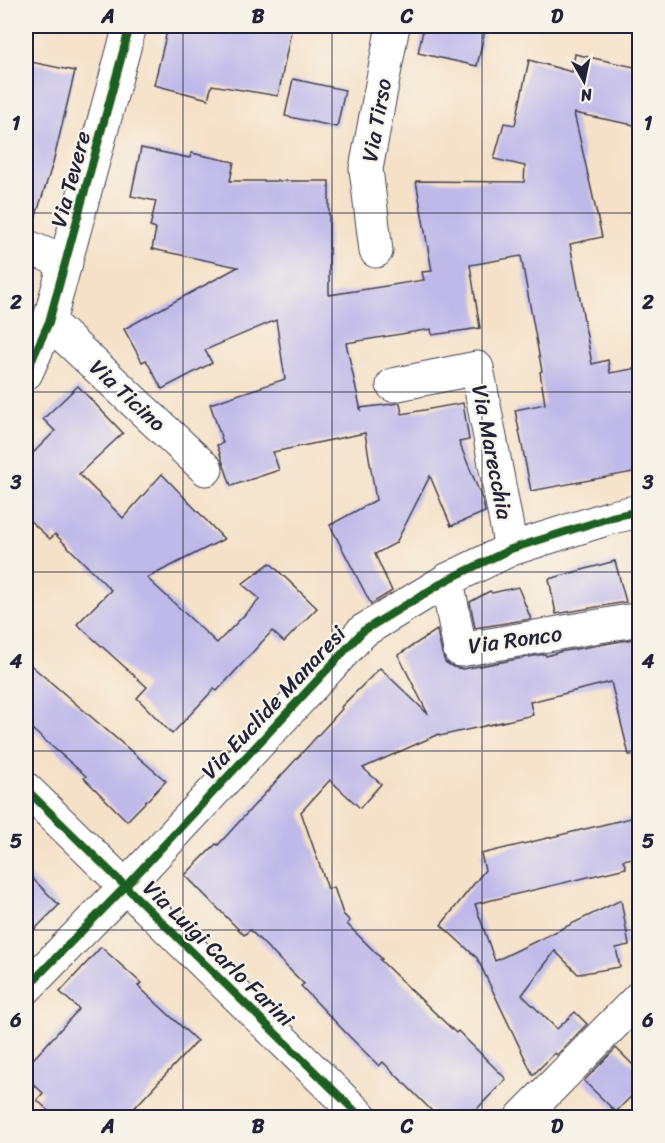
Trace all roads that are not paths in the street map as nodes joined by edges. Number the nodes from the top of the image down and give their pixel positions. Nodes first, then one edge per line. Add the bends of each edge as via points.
1 (130, 26) edge
2 (393, 26) edge
3 (26, 246) edge
4 (376, 250) dead end
5 (66, 263) junction
6 (49, 322) junction
7 (26, 374) edge
8 (393, 385) dead end
9 (206, 469) dead end
10 (639, 512) edge
11 (511, 549) junction
12 (447, 580) junction
13 (639, 619) edge
14 (26, 789) edge
15 (125, 887) junction
16 (26, 988) edge
17 (639, 997) edge
18 (362, 1118) edge
19 (521, 1118) edge

1 - 5 street, Via Tevere
2 - 4 street, Via Tirso via 366,169
3 - 5 street
5 - 6 street, Via Tevere
6 - 7 street, Via Tevere
6 - 9 street, Via Ticino
8 - 11 street, Via Marecchia via 477,368
10 - 11 street, Via Euclide Manaresi
11 - 12 street, Via Euclide Manaresi
12 - 13 street, Via Ronco via 459,650
12 - 15 street, Via Euclide Manaresi via 363,631
14 - 15 street, Via Luigi Carlo Farini
15 - 16 street, Via Euclide Manaresi
15 - 18 street, Via Luigi Carlo Farini
17 - 19 street

